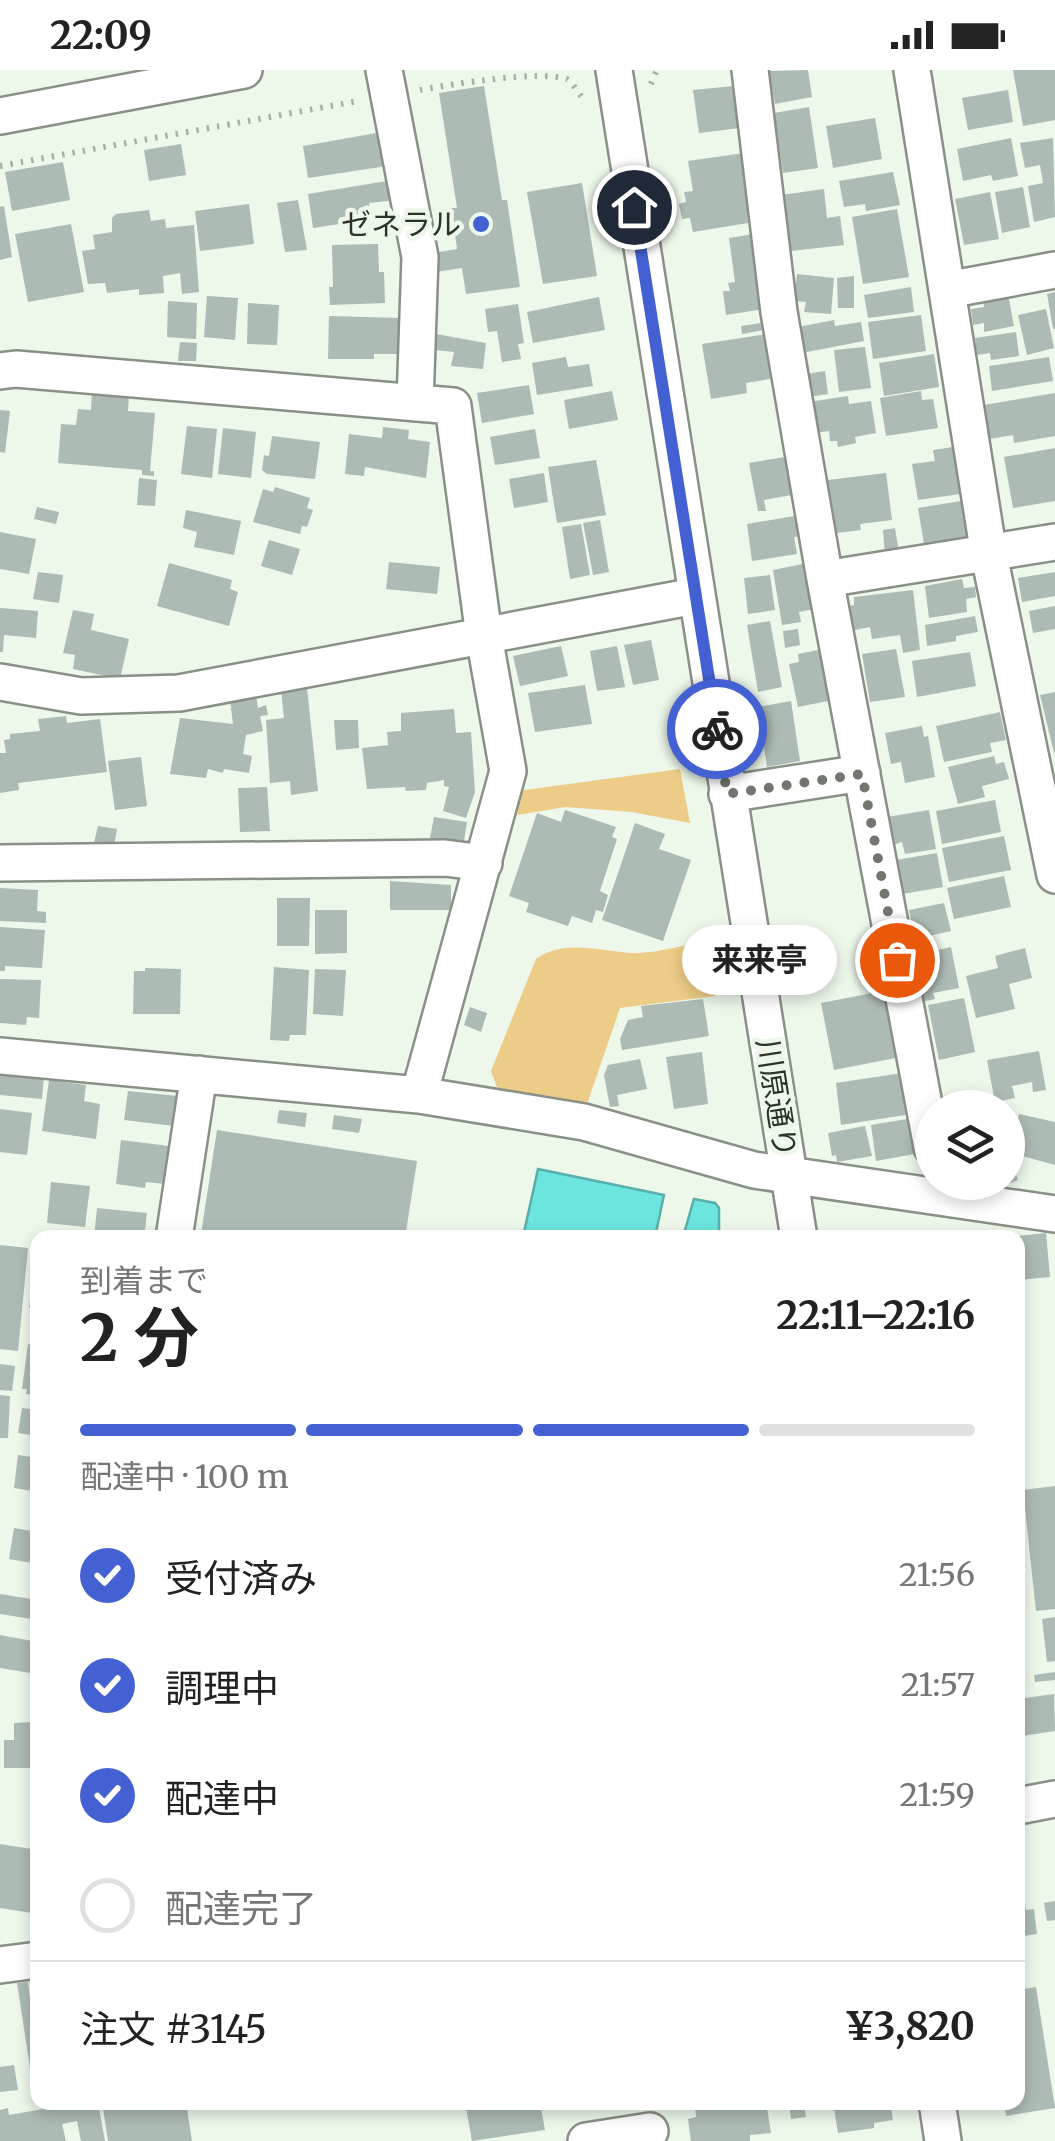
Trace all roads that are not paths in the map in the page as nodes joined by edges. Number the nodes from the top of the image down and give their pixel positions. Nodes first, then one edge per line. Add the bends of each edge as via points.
1 (244, 70) edge
2 (750, 70) edge
3 (912, 70) edge
4 (615, 80) edge
5 (386, 83) edge
6 (0, 116) edge
7 (1055, 270) edge
8 (947, 290) junction
9 (0, 371) edge
10 (416, 403) junction
11 (1055, 542) edge
12 (989, 555) junction
13 (825, 579) junction
14 (695, 596) junction
15 (484, 636) junction
16 (0, 682) edge
17 (862, 774) junction
18 (1045, 775) edge
19 (727, 794) junction
20 (0, 863) edge
21 (484, 863) junction
22 (1055, 875) edge
23 (0, 1056) edge
24 (199, 1074) junction
25 (921, 1090) edge
26 (420, 1096) junction
27 (789, 1176) junction
28 (915, 1188) edge
29 (988, 1200) edge
30 (1055, 1214) edge
31 (175, 1230) edge
32 (798, 1230) edge
33 (1055, 1799) edge
34 (1025, 1805) edge
35 (30, 1961) edge
36 (0, 1965) edge
37 (937, 2110) edge
38 (649, 2125) edge
39 (586, 2141) edge
40 (942, 2141) edge

1 - 6 street
2 - 13 street via 778,312
3 - 8 street
4 - 14 street, 川原通り
5 - 10 street via 420,257
7 - 8 street
8 - 12 street
9 - 10 street
10 - 15 street via 453,406
11 - 12 street
12 - 13 street
12 - 18 street
13 - 17 street
14 - 15 street
14 - 19 street, 川原通り
15 - 16 street via 178,693 81,696
15 - 21 street via 508,771
17 - 19 street
17 - 25 street
18 - 22 street
19 - 27 street, 川原通り
20 - 21 street
21 - 26 street
23 - 24 street
24 - 26 street
24 - 31 street
26 - 27 street via 584,1122
27 - 28 street
27 - 32 street, 川原通り
29 - 30 street
33 - 34 street
35 - 36 street
37 - 40 street
38 - 39 street

